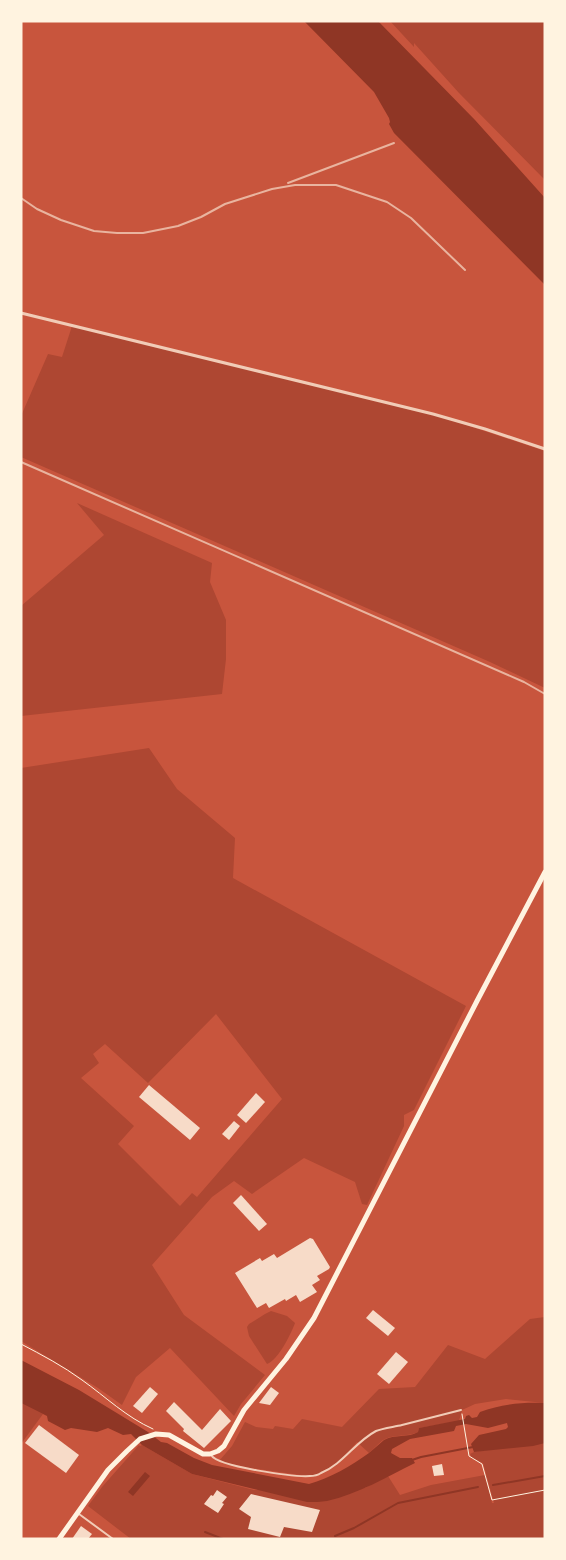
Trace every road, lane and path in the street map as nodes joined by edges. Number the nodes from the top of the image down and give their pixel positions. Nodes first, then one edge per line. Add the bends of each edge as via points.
1 (21, 313) edge
2 (545, 449) edge
3 (545, 872) edge
4 (21, 1344) edge
5 (462, 1410) dead end
6 (463, 1419) dead end
7 (156, 1434) junction
8 (210, 1454) junction
9 (545, 1490) edge
10 (77, 1512) junction
11 (59, 1539) edge
12 (113, 1539) edge

1 - 2 street via 433,414
3 - 8 main road via 314,1318 286,1359 244,1410 224,1446
4 - 7 path via 81,1378 122,1412
5 - 8 lane via 377,1431 333,1467 312,1476 242,1467 220,1462
6 - 9 path via 468,1453 482,1464 492,1500
7 - 8 main road via 169,1436
7 - 10 main road via 135,1443 108,1470
10 - 11 main road
10 - 12 lane

